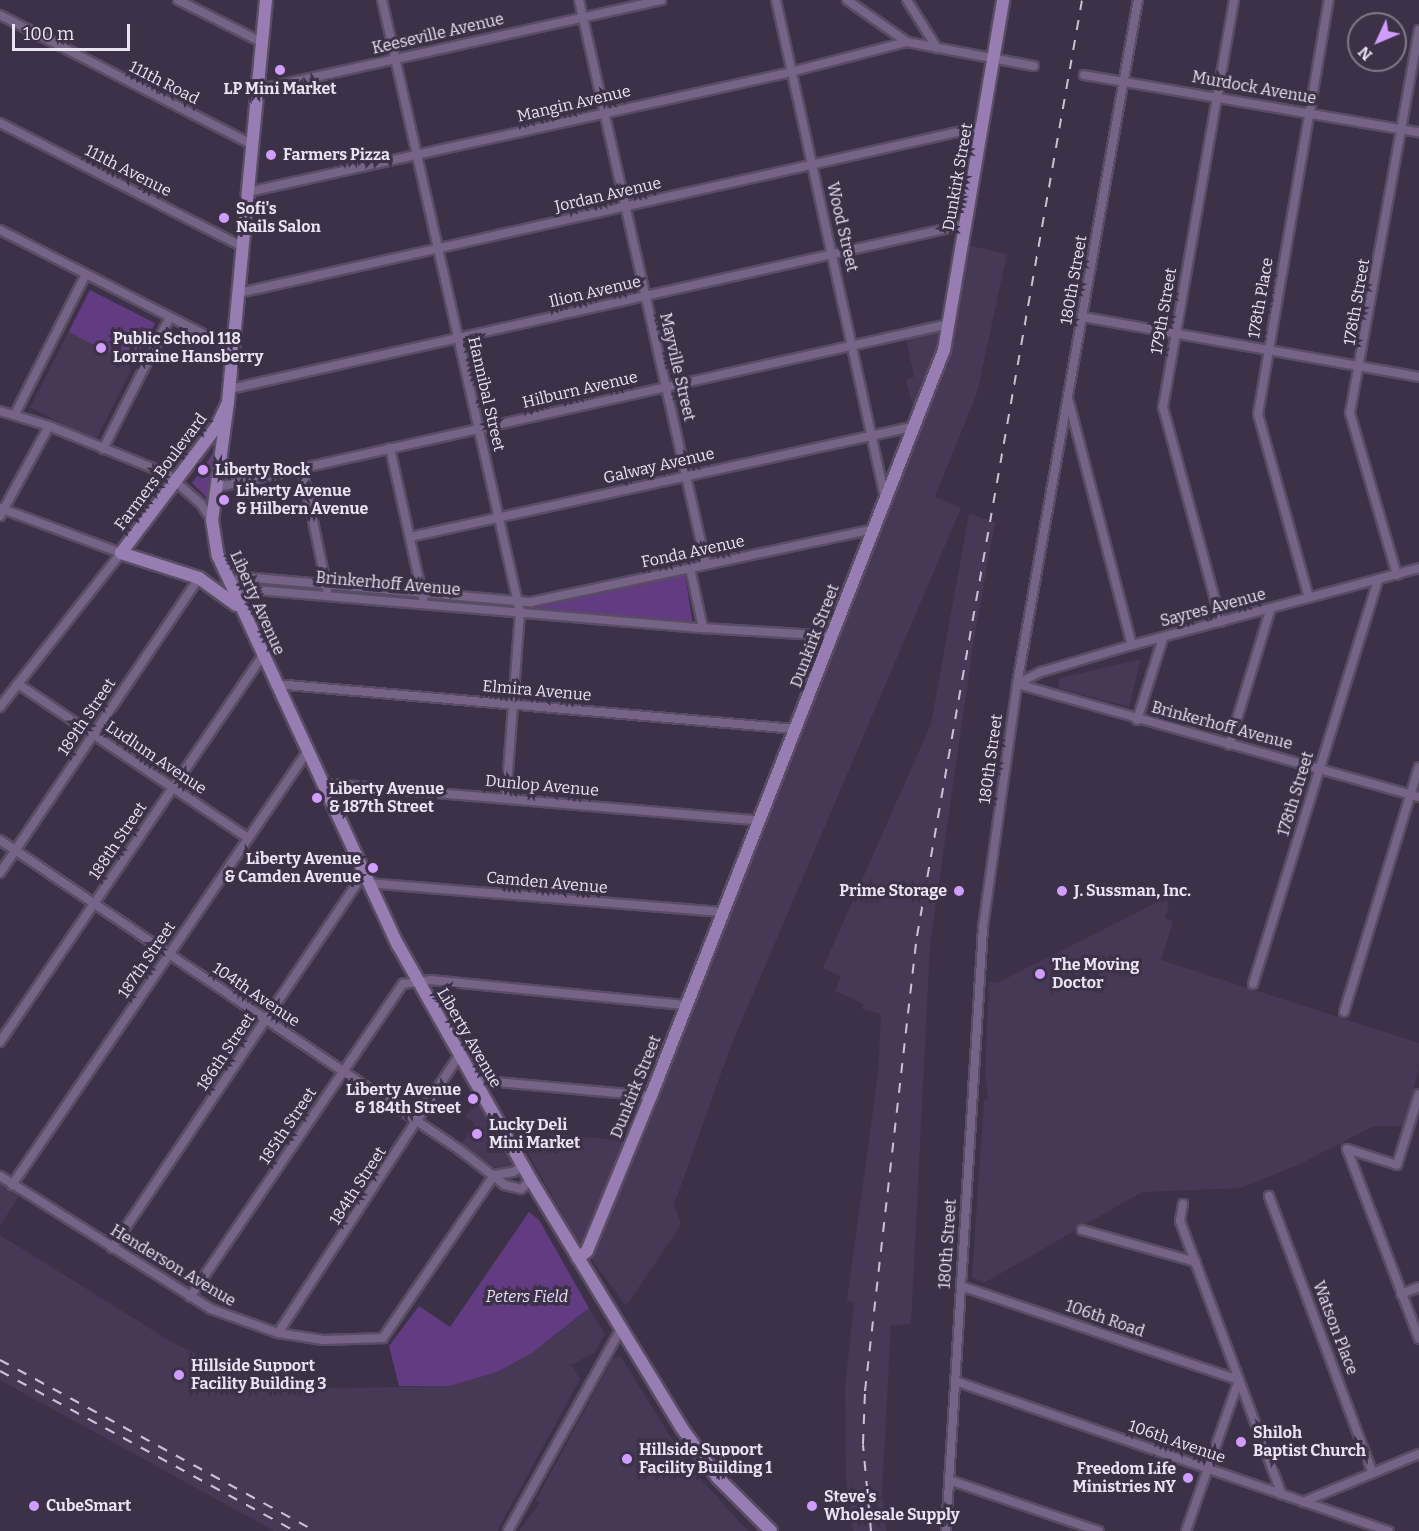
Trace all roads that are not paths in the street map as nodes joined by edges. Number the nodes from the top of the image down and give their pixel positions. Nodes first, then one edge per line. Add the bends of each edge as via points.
1 (178, 0) edge
2 (266, 0) edge
3 (382, 0) edge
4 (579, 0) edge
5 (661, 0) edge
6 (776, 0) edge
7 (847, 0) edge
8 (907, 0) edge
9 (1003, 0) edge
10 (1138, 0) edge
11 (1234, 0) edge
12 (1329, 0) edge
13 (0, 15) edge
14 (583, 18) junction
15 (1419, 30) edge
16 (261, 42) junction
17 (907, 42) junction
18 (937, 48) junction
19 (396, 59) junction
20 (994, 60) junction
21 (1034, 66) dead end
22 (791, 72) junction
23 (1084, 75) dead end
24 (1124, 81) junction
25 (256, 90) junction
26 (1217, 96) junction
27 (1310, 112) junction
28 (604, 113) junction
29 (0, 123) edge
30 (984, 126) junction
31 (1402, 129) junction
32 (1419, 132) edge
33 (251, 144) junction
34 (417, 155) junction
35 (812, 166) junction
36 (248, 192) junction
37 (626, 206) junction
38 (967, 224) junction
39 (1, 233) edge
40 (243, 247) junction
41 (438, 248) junction
42 (832, 254) junction
43 (86, 274) junction
44 (239, 293) junction
45 (646, 297) junction
46 (1083, 316) junction
47 (170, 317) junction
48 (949, 324) junction
49 (1176, 333) junction
50 (458, 339) junction
51 (853, 345) junction
52 (234, 350) junction
53 (1267, 350) junction
54 (1361, 366) junction
55 (1419, 377) edge
56 (666, 386) junction
57 (229, 395) junction
58 (1068, 399) junction
59 (0, 411) edge
60 (15, 414) junction
61 (49, 426) junction
62 (916, 426) junction
63 (479, 429) junction
64 (874, 433) junction
65 (390, 448) junction
66 (104, 449) junction
67 (879, 460) junction
68 (302, 468) junction
69 (686, 475) junction
70 (895, 475) junction
71 (176, 481) junction
72 (218, 487) junction
73 (885, 498) junction
74 (1, 511) edge
75 (498, 517) junction
76 (212, 520) junction
77 (873, 529) junction
78 (410, 537) junction
79 (121, 553) junction
80 (706, 565) junction
81 (690, 568) junction
82 (1419, 568) edge
83 (1396, 575) junction
84 (199, 578) junction
85 (1378, 579) junction
86 (231, 583) junction
87 (327, 584) junction
88 (422, 592) junction
89 (327, 596) junction
90 (1309, 598) junction
91 (518, 601) junction
92 (423, 604) junction
93 (1271, 608) junction
94 (241, 611) junction
95 (520, 612) junction
96 (1221, 622) junction
97 (703, 628) junction
98 (833, 636) junction
99 (1162, 638) junction
100 (1132, 645) junction
101 (262, 657) junction
102 (18, 684) junction
103 (275, 684) junction
104 (1017, 684) junction
105 (514, 704) junction
106 (0, 705) edge
107 (1137, 720) junction
108 (796, 729) junction
109 (94, 735) junction
110 (1229, 745) junction
111 (307, 752) junction
112 (1419, 767) edge
113 (1320, 769) junction
114 (321, 783) junction
115 (172, 787) junction
116 (1415, 796) edge
117 (506, 798) junction
118 (760, 821) junction
119 (248, 838) junction
120 (0, 840) edge
121 (15, 850) junction
122 (0, 873) edge
123 (366, 878) junction
124 (94, 903) junction
125 (724, 912) junction
126 (169, 954) junction
127 (416, 979) junction
128 (1253, 984) dead end
129 (687, 1005) junction
130 (1344, 1012) dead end
131 (266, 1020) junction
132 (0, 1042) edge
133 (460, 1054) junction
134 (343, 1072) junction
135 (475, 1080) junction
136 (1419, 1094) edge
137 (651, 1096) junction
138 (418, 1122) junction
139 (523, 1166) junction
140 (494, 1175) junction
141 (0, 1176) edge
142 (531, 1180) junction
143 (12, 1185) junction
144 (1269, 1196) dead end
145 (1184, 1204) dead end
146 (1082, 1230) dead end
147 (112, 1248) junction
148 (578, 1258) junction
149 (1196, 1262) junction
150 (961, 1286) junction
151 (1419, 1287) edge
152 (1401, 1294) junction
153 (190, 1297) junction
154 (621, 1329) junction
155 (278, 1333) junction
156 (1419, 1339) edge
157 (1239, 1380) junction
158 (955, 1381) junction
159 (1419, 1454) edge
160 (1208, 1468) junction
161 (1372, 1471) junction
162 (949, 1480) junction
163 (1282, 1495) junction
164 (1303, 1502) junction
165 (508, 1531) edge
166 (771, 1531) edge
167 (946, 1531) edge
168 (1099, 1531) edge
169 (1186, 1531) edge
170 (1389, 1531) edge

1 - 16 street
2 - 16 main road, Farmers Boulevard
3 - 19 street, Hannibal Street
4 - 14 street, Mayville Street
5 - 14 street, Keeseville Avenue
6 - 22 street, Wood Street
7 - 17 street
8 - 18 street
9 - 20 main road, Dunkirk Street
10 - 24 street, 180th Street
11 - 26 street, 179th Street
12 - 27 street, 178th Place
13 - 33 street, 111th Road
14 - 19 street, Keeseville Avenue
14 - 28 street, Mayville Street
15 - 31 street, 178th Street
16 - 25 main road, Farmers Boulevard
17 - 18 street
17 - 22 street, Mangin Avenue
18 - 20 street
19 - 25 street, Keeseville Avenue
19 - 34 street, Hannibal Street
20 - 21 street
20 - 30 main road, Dunkirk Street
22 - 28 street, Mangin Avenue
22 - 35 street, Wood Street
23 - 24 street, Murdock Avenue
24 - 26 street, Murdock Avenue
24 - 46 street, 180th Street
25 - 33 main road, Farmers Boulevard
26 - 27 street, Murdock Avenue
26 - 49 street, 179th Street
27 - 31 street, Murdock Avenue
27 - 53 street, 178th Place
28 - 34 street, Mangin Avenue
28 - 37 street, Mayville Street
29 - 40 street, 111th Avenue
30 - 35 street, Jordan Avenue
30 - 38 main road, Dunkirk Street
31 - 32 street, Murdock Avenue
31 - 54 street, 178th Street
33 - 36 main road, Farmers Boulevard
34 - 36 street, Mangin Avenue
34 - 41 street, Hannibal Street
35 - 37 street, Jordan Avenue
35 - 42 street, Wood Street
36 - 40 main road, Farmers Boulevard
37 - 41 street, Jordan Avenue
37 - 45 street, Mayville Street
38 - 42 street, Ilion Avenue
38 - 48 main road, Dunkirk Street
39 - 43 street
40 - 44 main road, Farmers Boulevard
41 - 44 street, Jordan Avenue
41 - 50 street, Hannibal Street
42 - 45 street, Ilion Avenue
42 - 51 street, Wood Street
43 - 47 street
43 - 60 street
44 - 52 main road, Farmers Boulevard
45 - 50 street, Ilion Avenue
45 - 56 street, Mayville Street
46 - 49 street
46 - 58 street, 180th Street
47 - 52 street
47 - 66 street
48 - 51 street, Hilburn Avenue
48 - 62 main road, Dunkirk Street via 944,350
49 - 53 street
49 - 96 street, 179th Street via 1163,407
50 - 57 street, Ilion Avenue
50 - 63 street, Hannibal Street
51 - 56 street, Hilburn Avenue
51 - 64 street, Wood Street
52 - 57 main road, Farmers Boulevard
53 - 54 street
53 - 90 street, 178th Place via 1258,414
54 - 55 street
54 - 83 street, 178th Street via 1350,413
56 - 63 street, Hilburn Avenue
56 - 69 street, Mayville Street
57 - 71 main road, Farmers Boulevard via 217,426
57 - 72 main road, Liberty Avenue
58 - 100 street
58 - 104 street, 180th Street
59 - 60 street, Liberty Avenue
60 - 61 street, Liberty Avenue
61 - 66 street, Liberty Avenue
61 - 74 street
62 - 64 street, Galway Avenue
62 - 70 main road, Dunkirk Street
63 - 65 street, Hilburn Avenue
63 - 75 street, Hannibal Street
64 - 67 street, Wood Street
64 - 69 street, Galway Avenue
65 - 68 street, Hilburn Avenue
65 - 78 street
66 - 71 street, Liberty Avenue
67 - 70 street
67 - 73 street, Wood Street
68 - 72 street, Hilburn Avenue
68 - 87 street
69 - 75 street, Galway Avenue
69 - 80 street, Mayville Street
70 - 73 main road, Dunkirk Street
71 - 76 street, Liberty Avenue
71 - 79 main road, Farmers Boulevard
72 - 76 main road, Liberty Avenue
73 - 77 main road, Dunkirk Street
74 - 79 street
75 - 78 street, Galway Avenue
75 - 91 street, Hannibal Street
76 - 86 main road, Liberty Avenue via 218,556
77 - 80 street, Fonda Avenue
77 - 98 main road, Dunkirk Street
78 - 88 street
79 - 84 main road
79 - 102 street, Farmers Boulevard
80 - 81 street, Fonda Avenue
81 - 91 street, Fonda Avenue via 531,602
81 - 97 street
82 - 83 street, Sayres Avenue
83 - 85 street, Sayres Avenue
84 - 94 main road via 226,595
84 - 109 street, 189th Street
85 - 90 street, Sayres Avenue
85 - 113 street, 178th Street
86 - 87 street, Brinkerhoff Avenue via 243,577
86 - 89 street, Brinkerhoff Avenue via 244,589
86 - 94 main road, Liberty Avenue
87 - 88 street, Brinkerhoff Avenue
87 - 89 street
88 - 91 street, Brinkerhoff Avenue
88 - 92 street
89 - 92 street, Brinkerhoff Avenue
90 - 93 street, Sayres Avenue
91 - 95 street, Hannibal Street
92 - 95 street, Brinkerhoff Avenue
93 - 96 street, Sayres Avenue
93 - 110 street
94 - 101 main road, Liberty Avenue
95 - 97 street, Brinkerhoff Avenue
95 - 105 street, Hannibal Street
96 - 99 street, Sayres Avenue
97 - 98 street, Brinkerhoff Avenue
98 - 108 main road, Dunkirk Street
99 - 100 street, Sayres Avenue
99 - 107 street
100 - 104 street, Sayres Avenue via 1041,672
101 - 103 main road, Liberty Avenue
101 - 115 street, 188th Street
102 - 106 street, Farmers Boulevard
102 - 109 street, Ludlum Avenue
103 - 105 street, Elmira Avenue
103 - 111 main road, Liberty Avenue
104 - 107 street, Brinkerhoff Avenue
104 - 150 street, 180th Street via 983,927
105 - 108 street, Elmira Avenue
105 - 117 street, Hannibal Street
107 - 110 street, Brinkerhoff Avenue
108 - 118 main road, Dunkirk Street
109 - 115 street, Ludlum Avenue
109 - 121 street, 189th Street
110 - 113 street, Brinkerhoff Avenue
111 - 114 main road, Liberty Avenue
111 - 119 street, 187th Street
112 - 116 street
113 - 116 street, Brinkerhoff Avenue
113 - 128 street, 178th Street
114 - 117 street, Dunlop Avenue
114 - 123 main road, Liberty Avenue
115 - 119 street, Ludlum Avenue
115 - 124 street, 188th Street
116 - 130 street
117 - 118 street, Dunlop Avenue
118 - 125 main road, Dunkirk Street
119 - 126 street, 187th Street
120 - 121 street, 104th Avenue
121 - 122 street, 189th Street
121 - 124 street, 104th Avenue
123 - 125 street, Camden Avenue
123 - 127 main road, Liberty Avenue
123 - 131 street, 186th Street
124 - 126 street, 104th Avenue
124 - 132 street, 188th Street
125 - 129 main road, Dunkirk Street
126 - 131 street, 104th Avenue
126 - 143 street, 187th Street
127 - 129 street
127 - 133 main road, Liberty Avenue
127 - 134 street, 185th Street via 403,984
129 - 137 main road, Dunkirk Street
131 - 134 street, 104th Avenue
131 - 147 street, 186th Street
133 - 135 main road, Liberty Avenue
133 - 138 street, 184th Street
134 - 138 street, 104th Avenue
134 - 153 street, 185th Street
135 - 137 street
135 - 139 main road, Liberty Avenue
136 - 152 street via 1397,1165 1347,1149
137 - 148 main road, Dunkirk Street via 587,1251
138 - 140 street, 104th Avenue
138 - 155 street, 184th Street
139 - 140 street
139 - 142 main road, Liberty Avenue
140 - 142 street, 104th Avenue via 515,1189
140 - 155 street, Henderson Avenue via 383,1338 323,1340
141 - 143 street, Henderson Avenue
142 - 148 main road, Liberty Avenue
143 - 147 street, Henderson Avenue
144 - 161 street, Watson Place
145 - 149 street via 1180,1221
146 - 149 street
147 - 153 street, Henderson Avenue
148 - 154 main road, Liberty Avenue
149 - 157 street
150 - 157 street, 106th Road
150 - 158 street, 180th Street
151 - 152 street
152 - 156 street
153 - 155 street, Henderson Avenue via 235,1320
154 - 165 street
154 - 166 main road, Liberty Avenue via 703,1460
157 - 160 street
157 - 163 street
158 - 160 street, 106th Avenue
158 - 162 street, 180th Street
159 - 161 street
160 - 163 street, 106th Avenue
160 - 169 street
161 - 164 street
162 - 167 street, 180th Street
162 - 168 street
163 - 164 street, 106th Avenue
164 - 170 street, 106th Avenue

